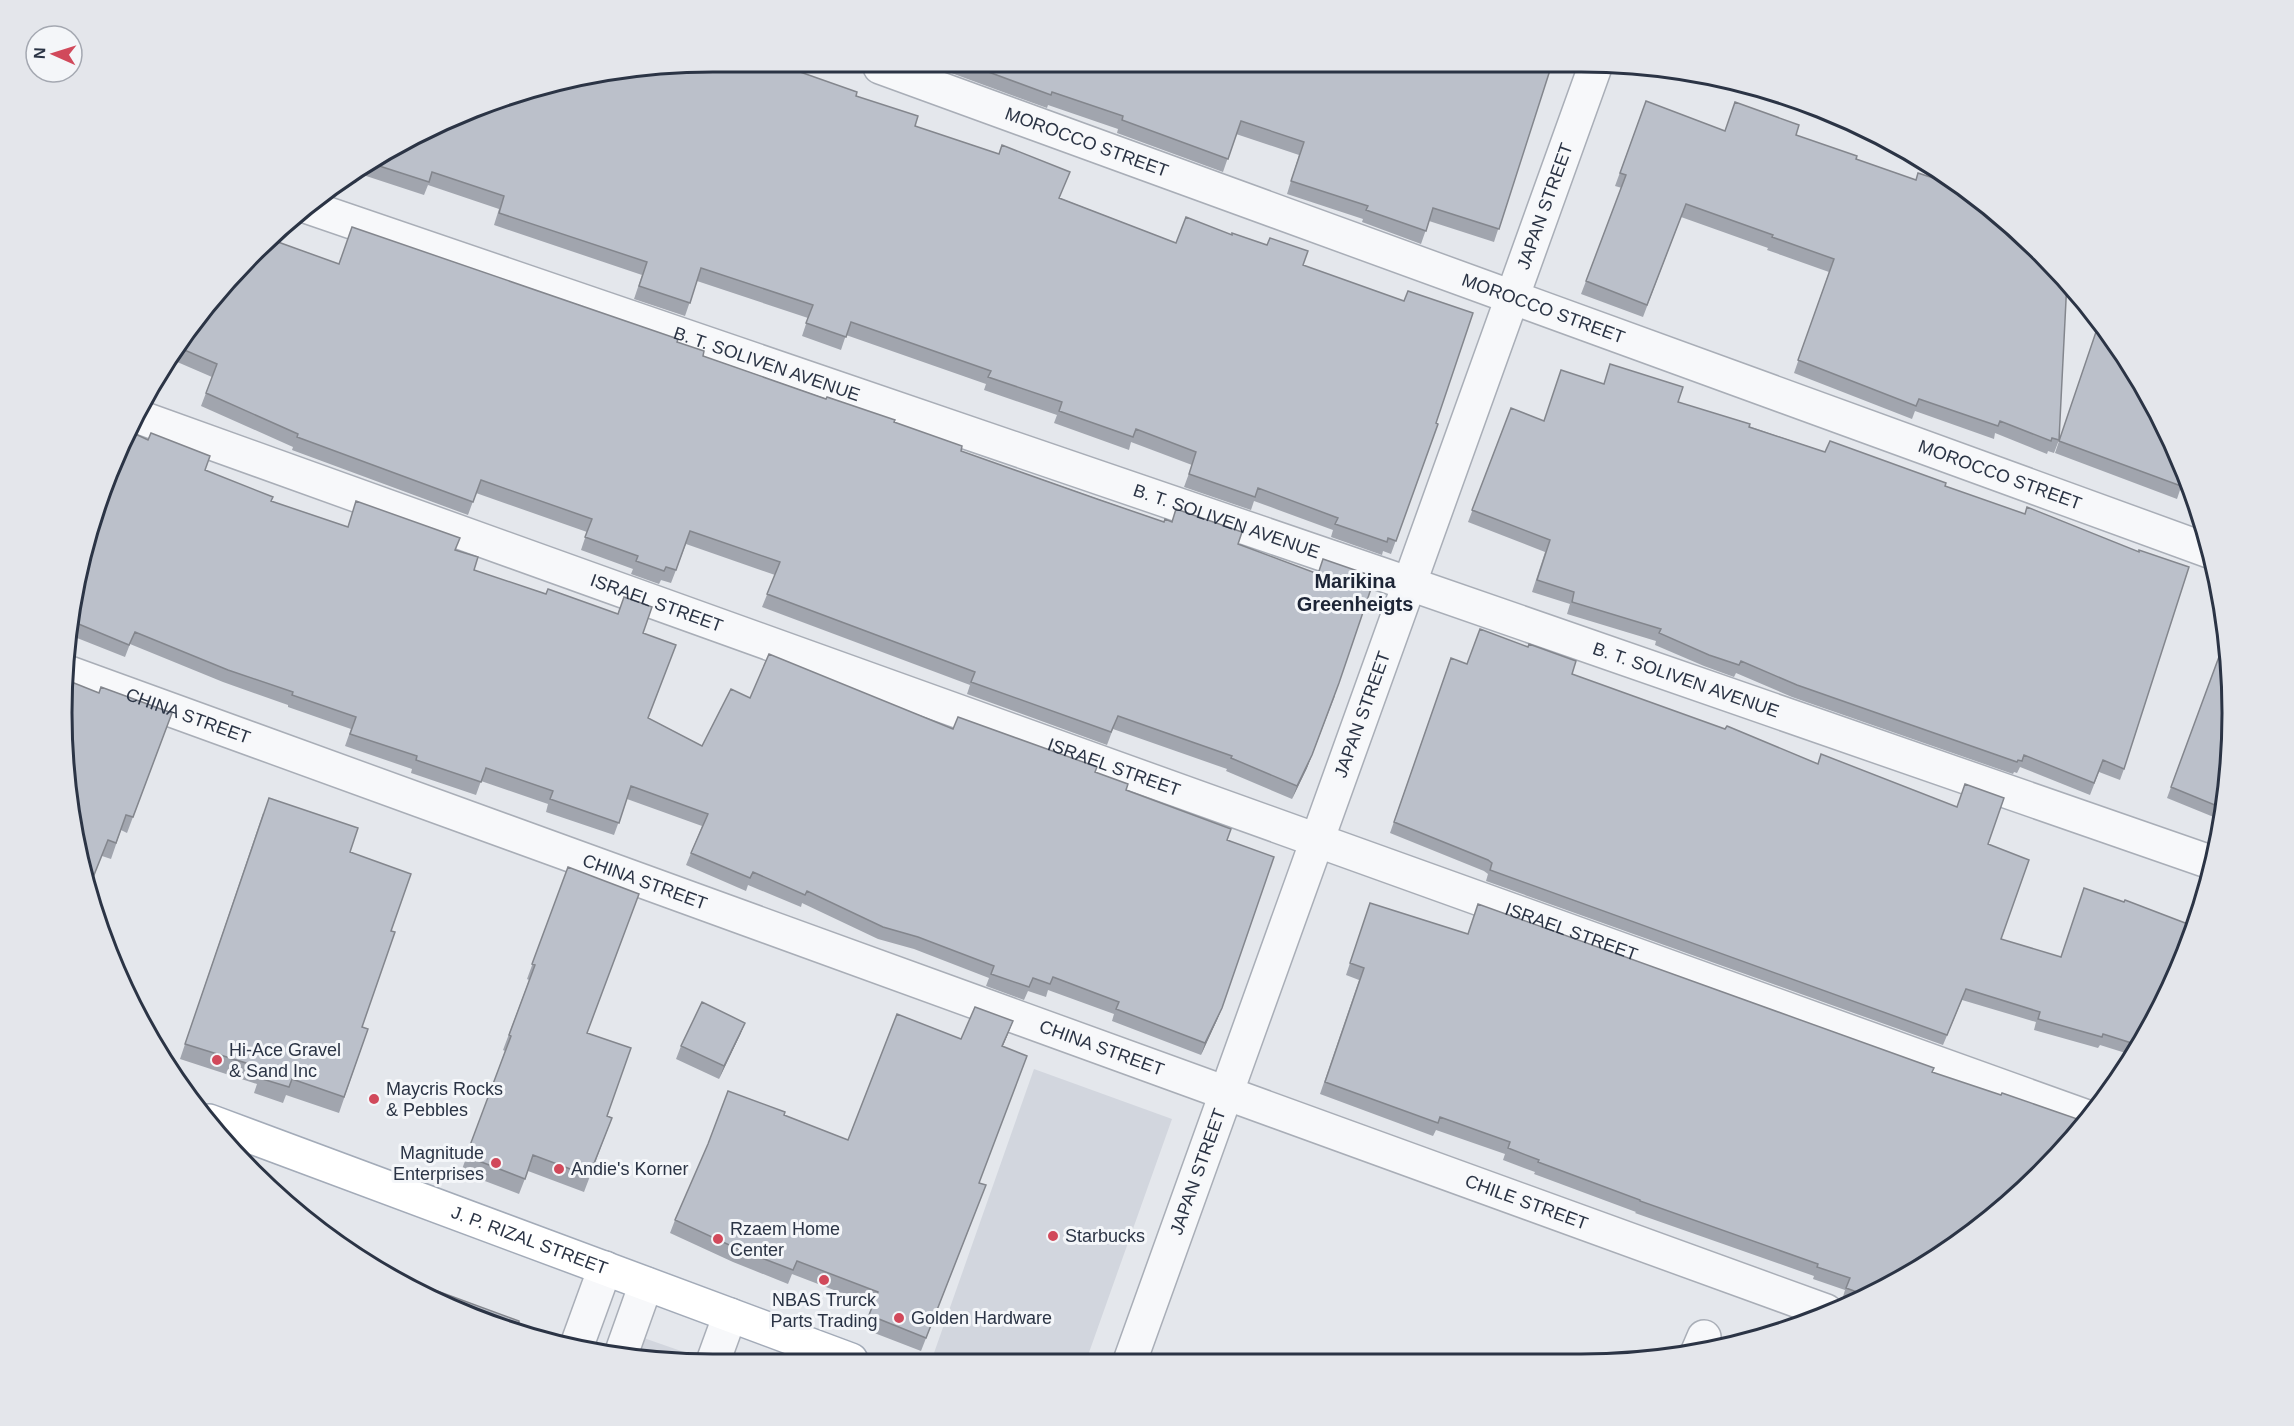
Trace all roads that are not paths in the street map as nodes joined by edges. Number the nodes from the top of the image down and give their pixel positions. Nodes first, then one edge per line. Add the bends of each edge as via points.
1 (894, 72) edge
2 (1593, 72) edge
3 (316, 210) edge
4 (1512, 297) junction
5 (144, 419) edge
6 (2200, 548) edge
7 (1410, 584) junction
8 (73, 674) edge
9 (1317, 841) junction
10 (2205, 860) edge
11 (1226, 1092) junction
12 (2081, 1115) edge
13 (223, 1126) edge
14 (605, 1268) junction
15 (646, 1284) junction
16 (1818, 1308) edge
17 (730, 1315) junction
18 (579, 1340) edge
19 (623, 1348) edge
20 (716, 1354) edge
21 (834, 1354) edge
22 (1132, 1354) edge

1 - 4 street, MOROCCO STREET
2 - 4 street, JAPAN STREET
3 - 7 street, B. T. SOLIVEN AVENUE
4 - 6 street, MOROCCO STREET
4 - 7 street, JAPAN STREET
5 - 9 street, ISRAEL STREET
7 - 9 street, JAPAN STREET
7 - 10 street, B. T. SOLIVEN AVENUE
8 - 11 street, CHINA STREET
9 - 11 street, JAPAN STREET
9 - 12 street, ISRAEL STREET
11 - 16 street, CHILE STREET
11 - 22 street, JAPAN STREET
13 - 14 main road, J. P. RIZAL STREET
14 - 15 main road, J. P. RIZAL STREET
14 - 18 street
15 - 17 main road, J. P. RIZAL STREET
15 - 19 street
17 - 20 street
17 - 21 main road, J. P. RIZAL STREET

